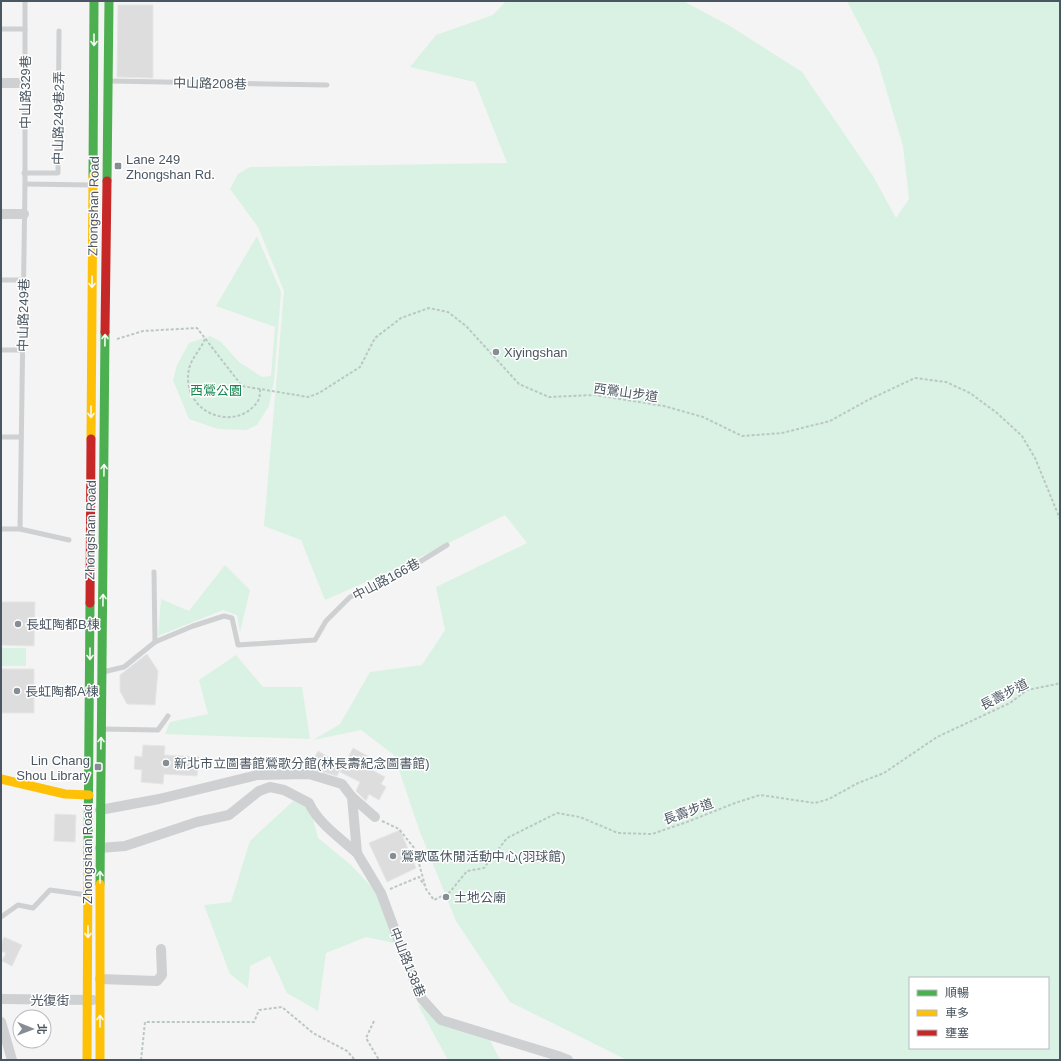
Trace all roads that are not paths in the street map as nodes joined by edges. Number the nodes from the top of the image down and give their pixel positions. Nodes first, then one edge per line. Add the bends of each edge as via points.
1 (25, 1) edge
2 (94, 1) edge
3 (109, 1) edge
4 (1, 29) edge
5 (25, 29) junction
6 (59, 31) dead end
7 (93, 80) junction
8 (108, 81) junction
9 (1, 83) edge
10 (25, 83) junction
11 (327, 85) dead end
12 (24, 173) junction
13 (25, 184) junction
14 (107, 184) junction
15 (93, 185) junction
16 (1, 214) edge
17 (24, 214) junction
18 (1, 280) edge
19 (23, 280) junction
20 (1, 350) edge
21 (22, 350) junction
22 (1, 437) edge
23 (21, 437) junction
24 (1, 529) edge
25 (20, 529) junction
26 (91, 535) junction
27 (69, 540) dead end
28 (83, 541) dead end
29 (447, 545) dead end
30 (90, 564) junction
31 (103, 564) junction
32 (154, 572) dead end
33 (154, 642) junction
34 (90, 671) junction
35 (102, 672) junction
36 (168, 716) dead end
37 (89, 729) junction
38 (101, 729) junction
39 (1, 779) edge
40 (89, 795) junction
41 (352, 797) junction
42 (100, 810) junction
43 (374, 817) road end
44 (100, 848) junction
45 (357, 853) junction
46 (88, 896) junction
47 (1, 917) edge
48 (161, 949) dead end
49 (100, 979) junction
50 (1, 999) edge
51 (87, 1000) junction
52 (100, 1000) junction
53 (1, 1022) edge
54 (12, 1060) edge
55 (87, 1060) edge
56 (100, 1060) edge
57 (568, 1060) edge

1 - 5 lane, 中山路329巷
2 -> 7 street, Zhongshan Road
3 - 8 street, Zhongshan Road
4 - 5 lane
5 - 10 lane, 中山路329巷
6 - 12 lane, 中山路249巷2弄 via 58,173
7 - 8 lane, 中山路208巷
7 - 15 street, Zhongshan Road
8 - 11 lane, 中山路208巷
8 - 14 street, Zhongshan Road
9 - 10 street
10 - 12 lane, 中山路329巷
12 - 13 lane, 中山路329巷
13 - 15 lane
13 - 17 lane, 中山路249巷
14 - 15 lane
31 -> 14 street, Zhongshan Road
15 -> 26 street, Zhongshan Road
16 - 17 street
17 - 19 lane, 中山路249巷
18 - 19 lane
19 - 21 lane, 中山路249巷
20 - 21 lane
21 - 23 lane, 中山路249巷
22 - 23 lane
23 - 25 lane, 中山路249巷
24 - 25 lane
25 - 27 lane
26 - 28 lane
26 - 30 street, Zhongshan Road
29 - 33 lane, 中山路166巷 via 400,574 350,597 326,621 315,640 238,645 232,618 224,616
30 - 31 street
30 -> 34 street, Zhongshan Road
35 -> 31 street, Zhongshan Road
32 - 33 lane
33 - 35 lane, 中山路166巷 via 124,667
34 - 35 lane, 中山路166巷
34 - 37 street, Zhongshan Road
35 - 38 street, Zhongshan Road
36 - 38 lane via 158,730
37 - 38 lane
37 - 40 street, Zhongshan Road
42 -> 38 street, Zhongshan Road
39 - 40 street via 65,794
40 - 42 street
40 - 46 street, Zhongshan Road
41 - 42 street via 342,784 309,774 257,775 159,800
41 - 43 street
41 - 45 street, 中山路138巷
42 - 44 street, Zhongshan Road
44 - 45 street via 125,846 197,822 229,815 259,791 270,787 284,790 309,803 325,824
49 -> 44 street, Zhongshan Road
45 - 57 street, 中山路138巷 via 381,893 422,999 440,1020
46 - 47 lane via 50,890 33,908 18,905
46 -> 51 street, Zhongshan Road
48 - 49 street via 162,975 157,981
49 - 52 street, Zhongshan Road
50 - 51 street, 光復街
51 - 52 street, 光復街
51 - 55 street, Zhongshan Road
56 -> 52 street, Zhongshan Road
53 - 54 street

